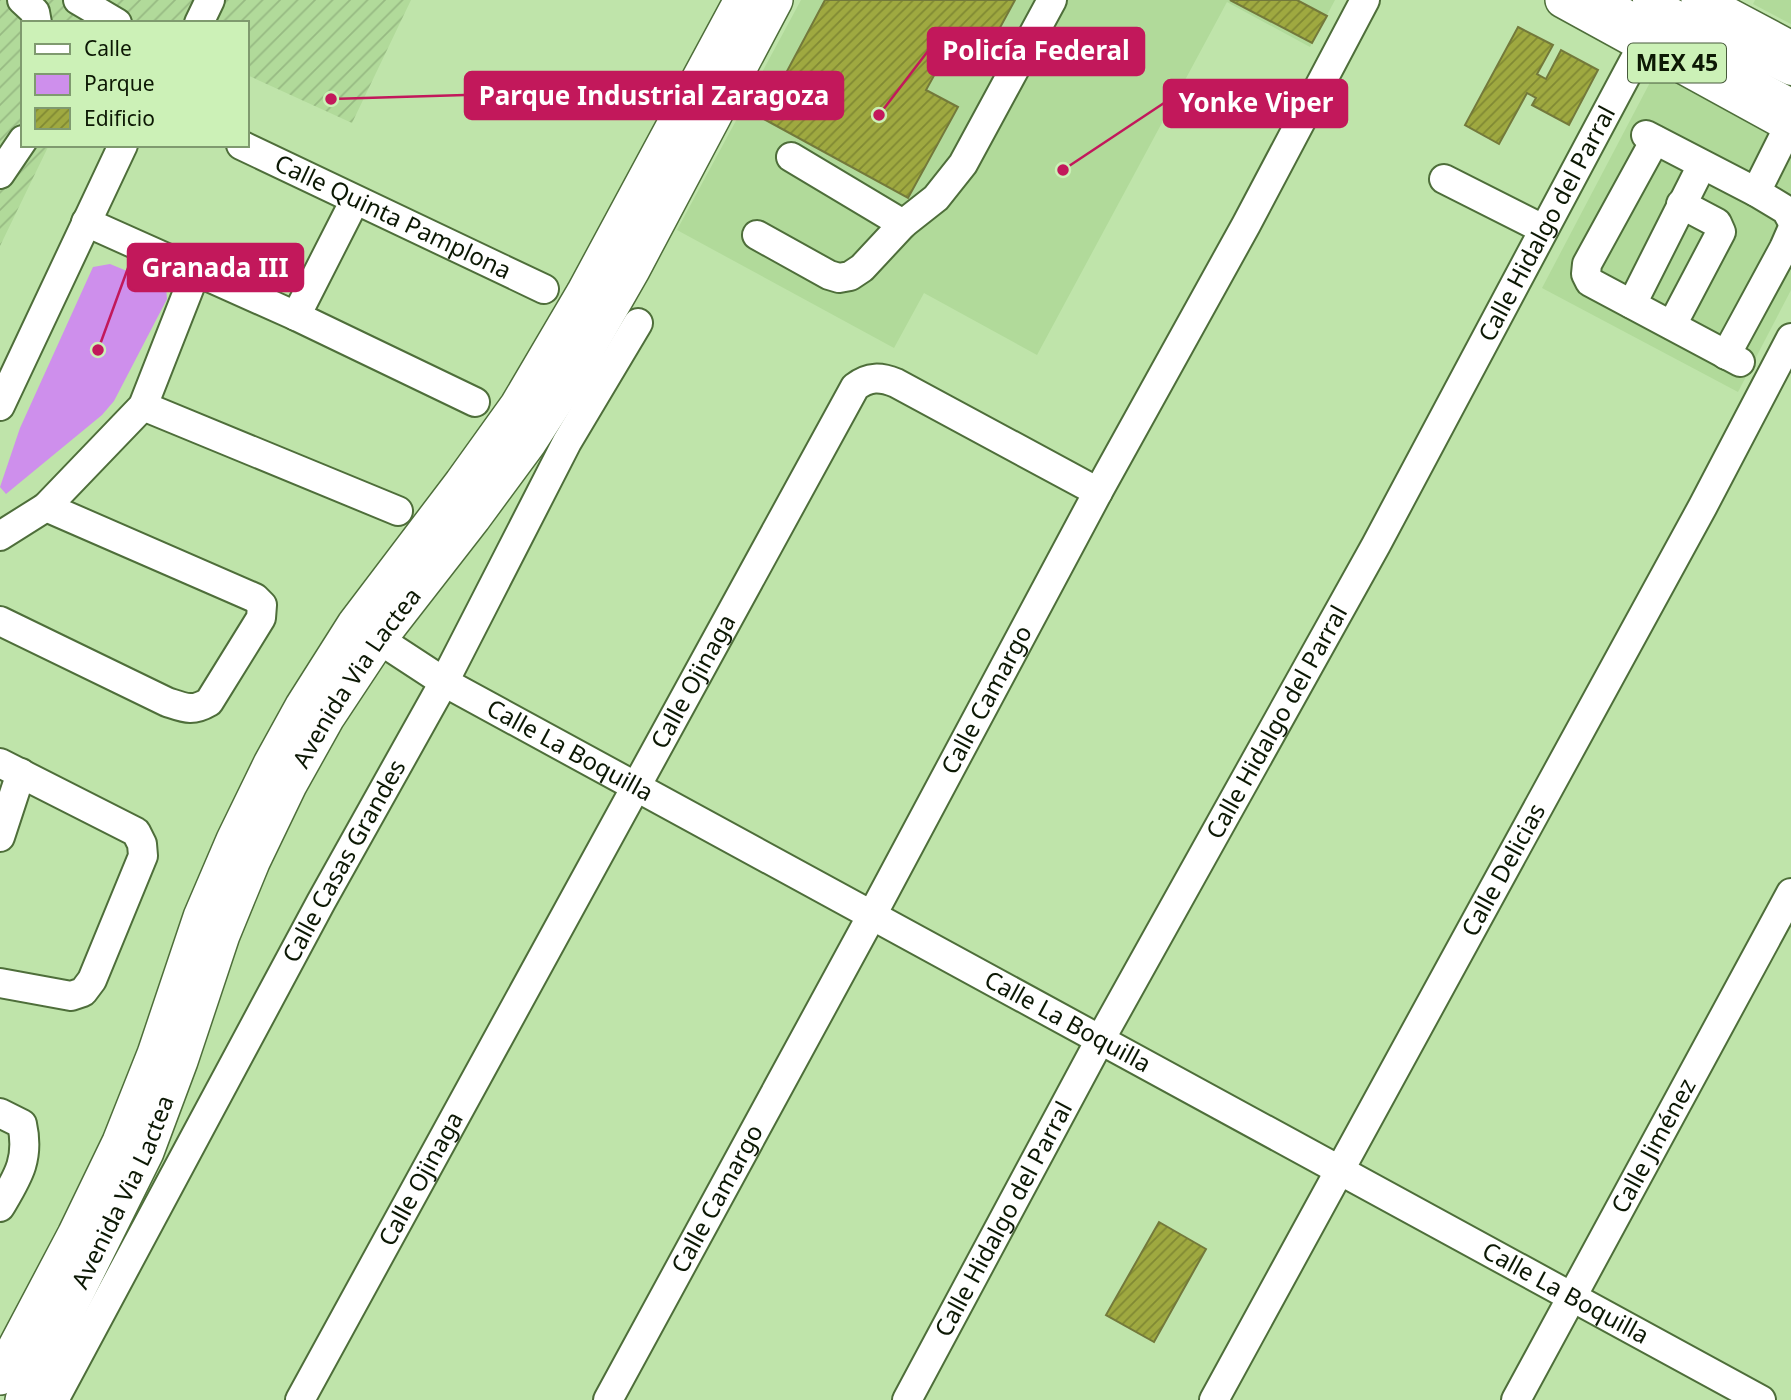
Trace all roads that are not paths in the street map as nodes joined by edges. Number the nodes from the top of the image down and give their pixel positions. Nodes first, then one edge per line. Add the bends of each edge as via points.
1 (22, 0) edge
2 (78, 0) edge
3 (210, 0) edge
4 (742, 0) edge
5 (775, 0) edge
6 (1052, 0) edge
7 (1365, 0) edge
8 (1563, 0) edge
9 (1601, 0) edge
10 (1647, 0) edge
11 (1713, 3) edge
12 (37, 21) edge
13 (114, 21) edge
14 (200, 21) edge
15 (1643, 44) junction
16 (1791, 49) edge
17 (1791, 71) edge
18 (1791, 117) edge
19 (21, 143) edge
20 (122, 147) edge
21 (244, 147) edge
22 (790, 157) dead end
23 (1702, 165) junction
24 (0, 174) edge
25 (1444, 179) dead end
26 (1756, 192) junction
27 (355, 200) junction
28 (1681, 204) junction
29 (1791, 219) edge
30 (86, 222) junction
31 (903, 224) junction
32 (1543, 229) junction
33 (1791, 232) edge
34 (757, 235) dead end
35 (196, 271) junction
36 (544, 289) dead end
37 (1632, 304) junction
38 (296, 316) junction
39 (638, 323) dead end
40 (1672, 325) junction
41 (1791, 338) edge
42 (475, 402) dead end
43 (0, 406) edge
44 (144, 406) junction
45 (1098, 492) junction
46 (46, 506) junction
47 (398, 511) dead end
48 (0, 536) edge
49 (0, 621) edge
50 (367, 632) junction
51 (444, 682) junction
52 (11, 768) edge
53 (636, 787) junction
54 (0, 837) edge
55 (1791, 893) edge
56 (872, 915) junction
57 (0, 983) edge
58 (1100, 1040) junction
59 (0, 1113) edge
60 (1340, 1171) junction
61 (0, 1208) edge
62 (1573, 1297) junction
63 (0, 1377) edge
64 (23, 1400) edge
65 (54, 1400) edge
66 (300, 1400) edge
67 (607, 1400) edge
68 (907, 1400) edge
69 (1214, 1400) edge
70 (1516, 1400) edge
71 (1761, 1400) edge

1 - 12 street via 35,12
2 - 13 street
3 - 14 street
4 - 50 main road, Avenida Via Lactea via 584,293 518,405
5 - 50 main road, Avenida Via Lactea via 632,270 529,442 481,508
6 - 31 street via 963,164 936,198
7 - 45 street, Calle Camargo
8 - 15 main road, MEX 45
9 - 18 street
10 - 17 street
11 - 16 main road, MEX 45
15 - 18 main road, MEX 45
15 - 32 street, Calle Hidalgo del Parral
18 - 26 street
19 - 24 street
20 - 30 street
21 - 27 street, Calle Quinta Pamplona
22 - 31 street
23 - 26 street
23 - 28 street
23 - 37 street via 1650,138 1586,268 1590,282
25 - 32 street
26 - 29 street via 1786,210
27 - 36 street, Calle Quinta Pamplona
27 - 38 street
28 - 37 street
28 - 40 street via 1717,223 1721,232
30 - 35 street
30 - 43 street
31 - 34 street via 862,268 839,278
32 - 58 street, Calle Hidalgo del Parral via 1376,545
33 - 40 street via 1733,359
35 - 38 street
35 - 44 street
37 - 40 street
38 - 42 street
39 - 51 street, Calle Casas Grandes via 567,442
41 - 60 street, Calle Delicias
44 - 46 street
44 - 47 street
45 - 53 street, Calle Ojinaga via 897,383 876,378 860,383
45 - 56 street, Calle Camargo
46 - 48 street
46 - 49 street via 255,598 262,605 261,618 209,702 198,709 167,702
50 - 51 street, Calle La Boquilla
50 - 63 main road, Avenida Via Lactea via 303,706 271,764 201,918 120,1142
50 - 64 main road, Avenida Via Lactea via 252,862 146,1152
51 - 53 street, Calle La Boquilla
51 - 65 street, Calle Casas Grandes
52 - 54 street
52 - 57 street via 136,832 143,856 83,992 71,996
53 - 56 street, Calle La Boquilla
53 - 66 street, Calle Ojinaga
55 - 62 street, Calle Jiménez
56 - 58 street, Calle La Boquilla
56 - 67 street, Calle Camargo
58 - 60 street, Calle La Boquilla
58 - 68 street, Calle Hidalgo del Parral
59 - 61 street via 22,1124 27,1143 21,1171
60 - 62 street, Calle La Boquilla
60 - 69 street, Calle Delicias
62 - 70 street, Calle Jiménez
62 - 71 street, Calle La Boquilla

